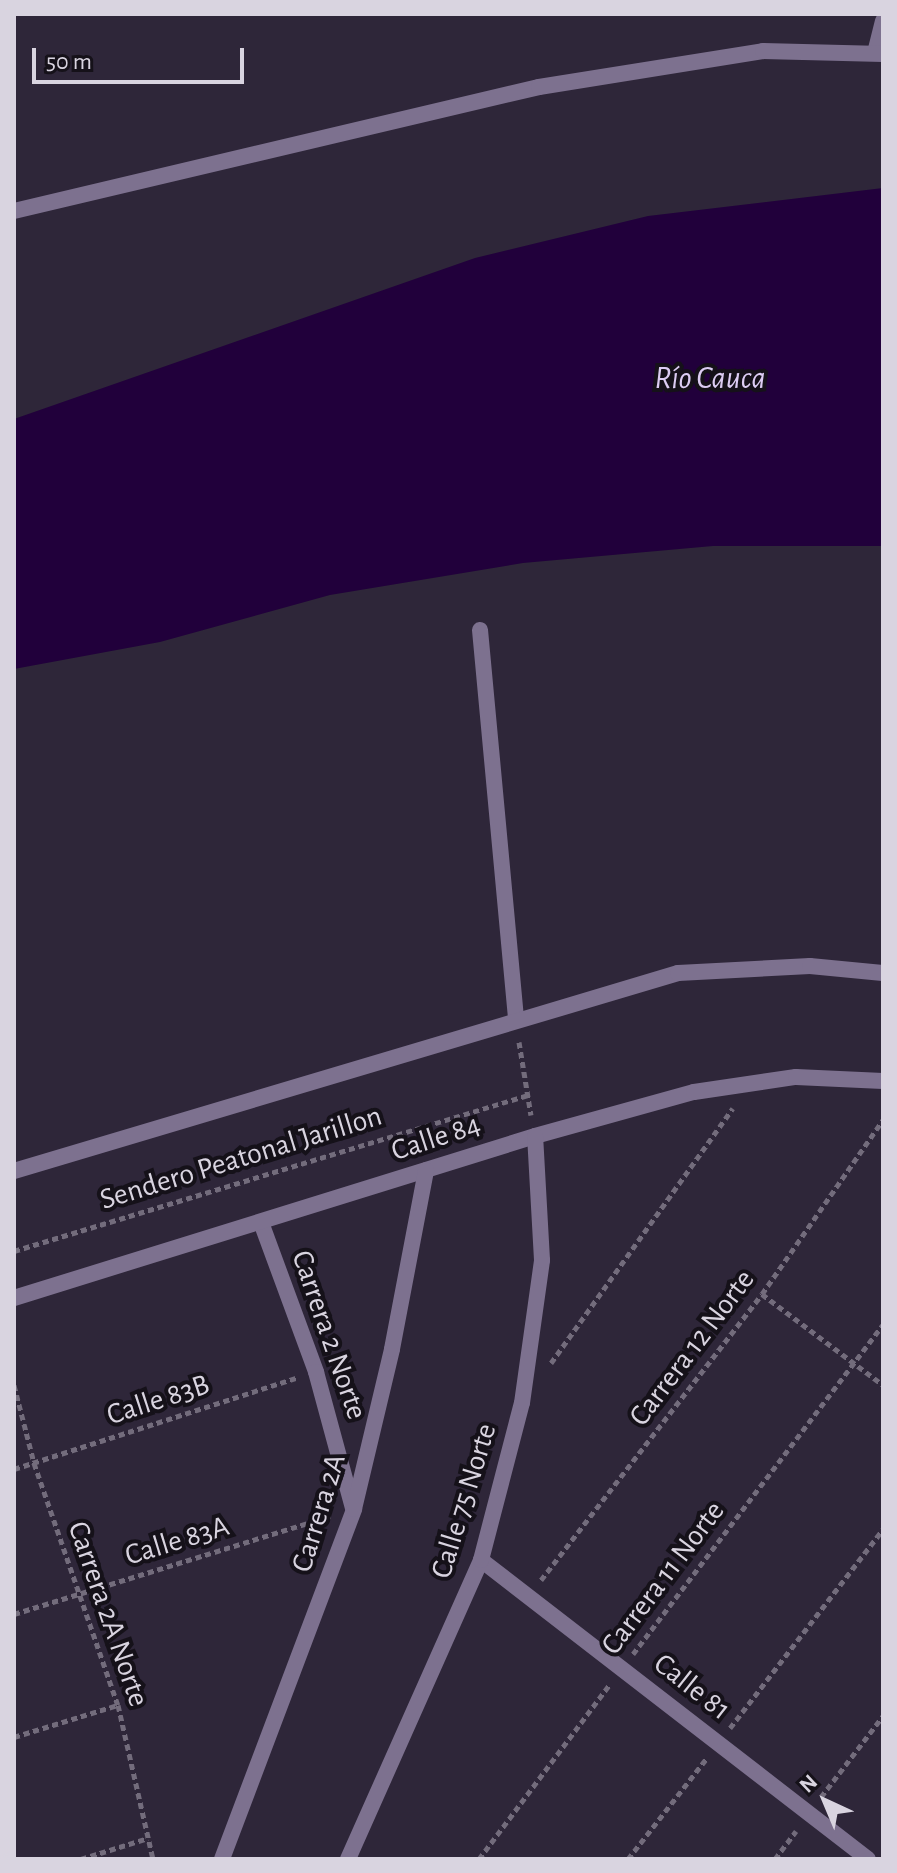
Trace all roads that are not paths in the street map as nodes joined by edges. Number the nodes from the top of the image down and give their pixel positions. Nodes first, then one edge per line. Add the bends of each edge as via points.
1 (883, 21) edge
2 (879, 53) edge
3 (14, 211) edge
4 (480, 630) dead end
5 (883, 973) edge
6 (516, 1020) junction
7 (883, 1081) edge
8 (535, 1136) junction
9 (426, 1170) junction
10 (14, 1171) edge
11 (262, 1225) junction
12 (14, 1298) edge
13 (354, 1509) junction
14 (481, 1560) junction
15 (222, 1859) edge
16 (348, 1859) edge
17 (868, 1859) edge

1 - 2 street
2 - 3 street via 763,51 539,87
4 - 6 street
5 - 6 street via 810,966 678,973
6 - 10 street
7 - 8 street, Calle 84 via 796,1077 694,1092
8 - 9 street, Calle 84
8 - 14 street, Calle 75 Norte via 542,1260 522,1403
9 - 11 street, Calle 84
9 - 13 street, Carrera 2A
11 - 12 street, Calle 84
11 - 13 street, Carrera 2 Norte via 316,1372
13 - 15 street, Carrera 2A
14 - 16 street, Calle 75 Norte
14 - 17 street, Calle 81

